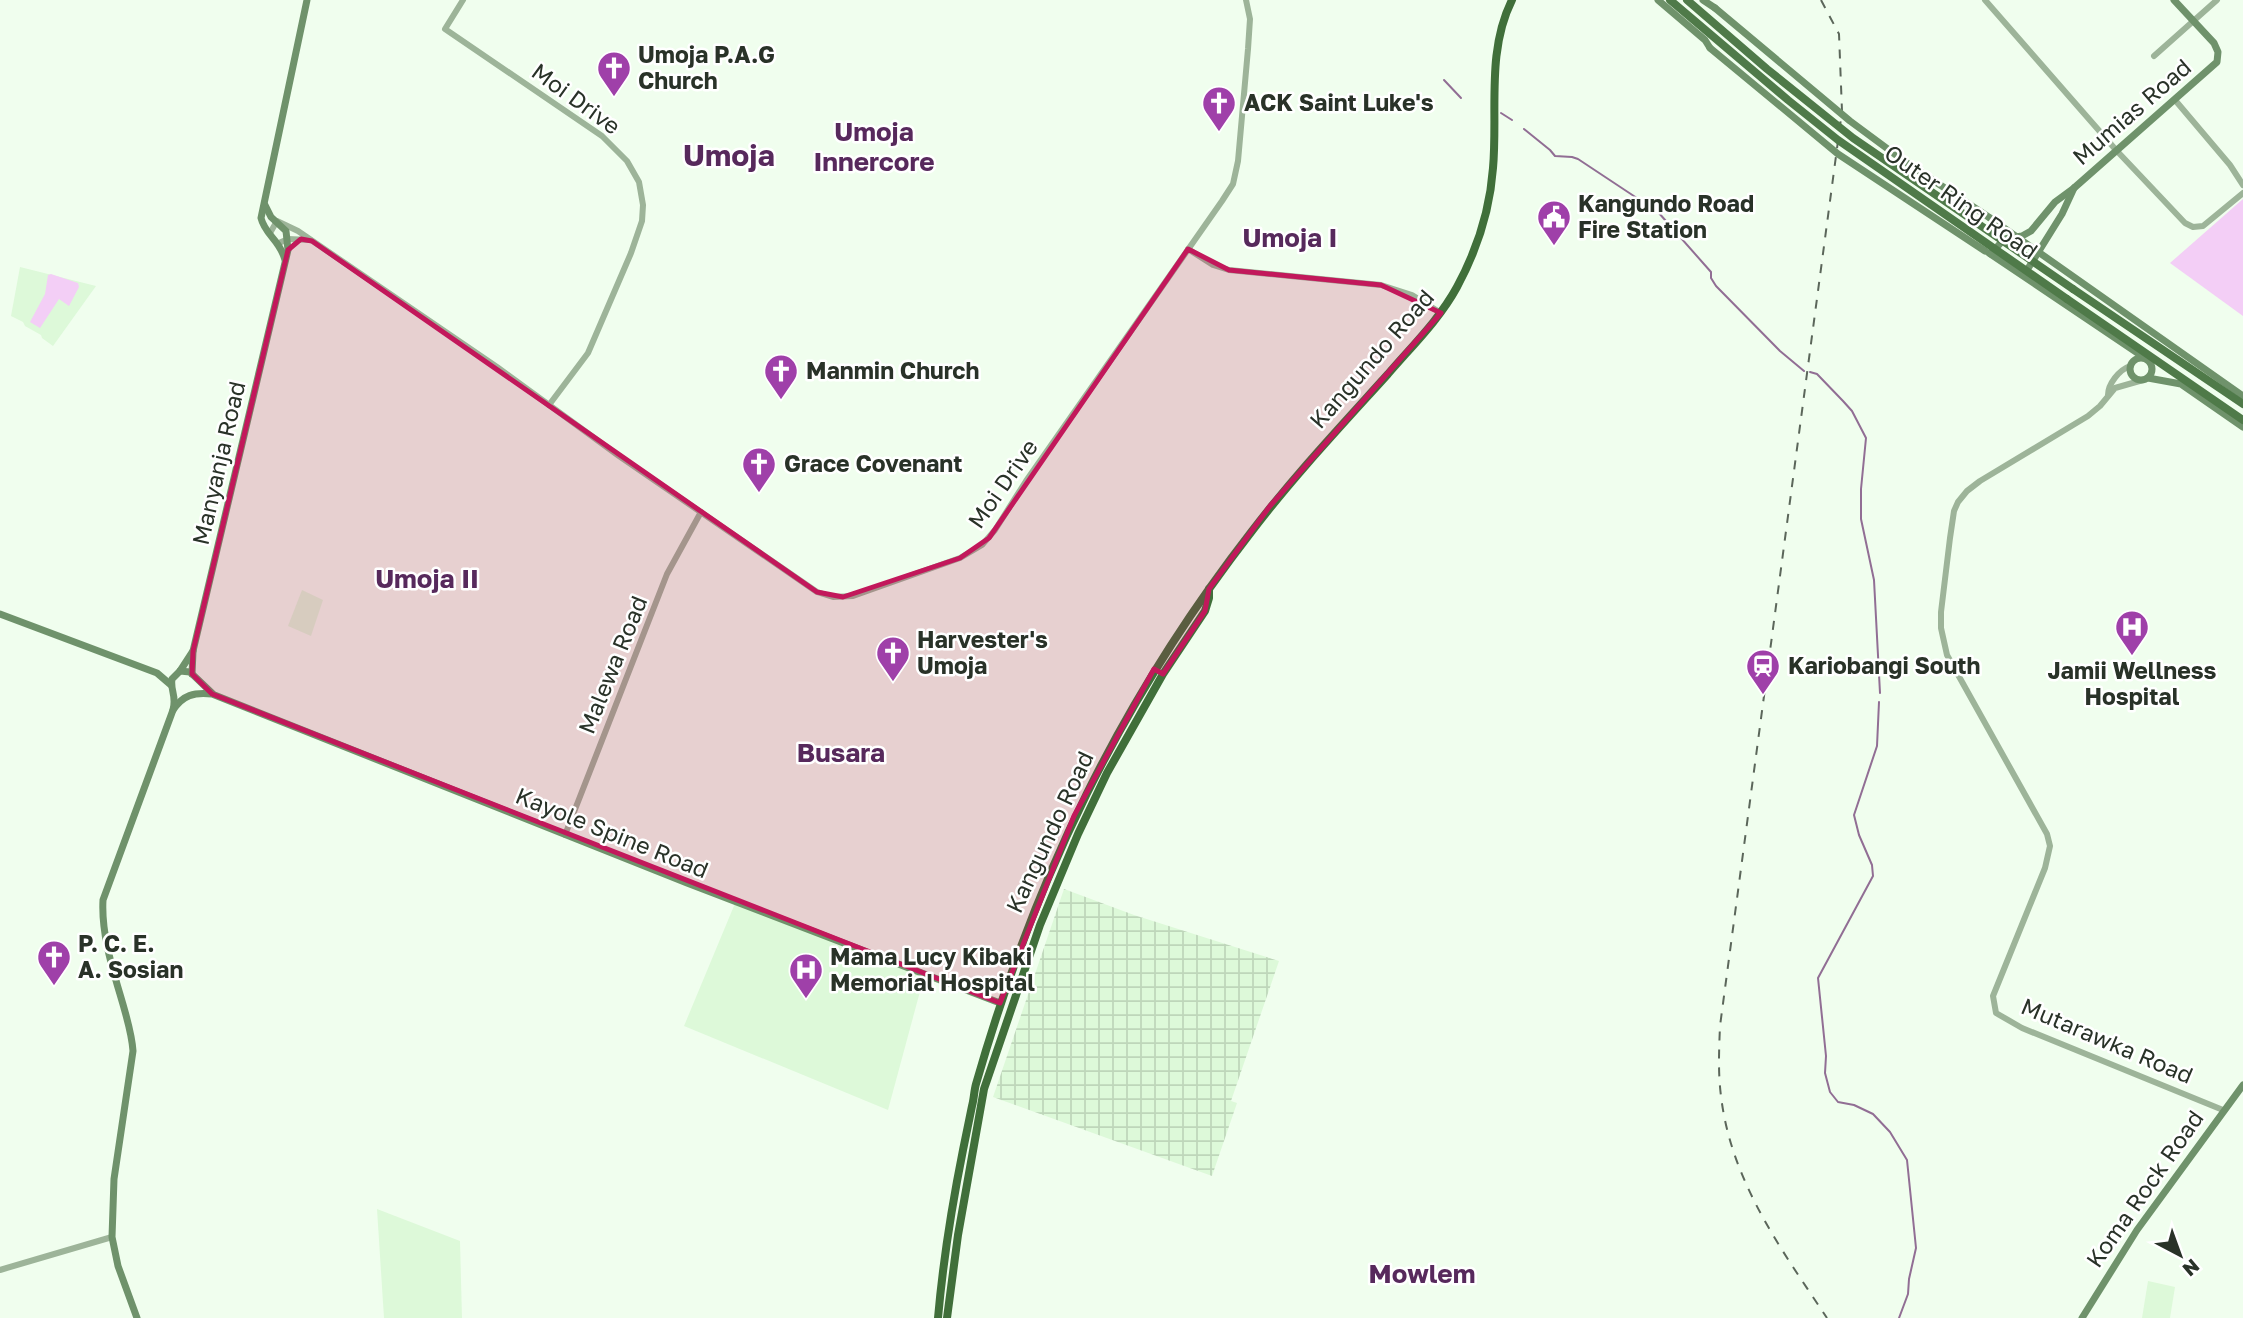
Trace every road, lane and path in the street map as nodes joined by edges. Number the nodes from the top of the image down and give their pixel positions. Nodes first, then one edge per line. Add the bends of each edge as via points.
1 (307, 0) edge
2 (463, 0) edge
3 (1246, 0) edge
4 (1512, 0) edge
5 (1658, 0) edge
6 (1670, 0) edge
7 (1688, 0) edge
8 (1703, 0) edge
9 (1985, 0) edge
10 (2174, 0) edge
11 (2217, 0) edge
12 (2193, 21) junction
13 (2154, 56) dead end
14 (2175, 100) junction
15 (2116, 150) junction
16 (2243, 185) edge
17 (2074, 188) junction
18 (2243, 192) edge
19 (265, 205) junction
20 (277, 221) junction
21 (270, 233) junction
22 (2015, 237) junction
23 (288, 239) junction
24 (301, 239) junction
25 (312, 240) junction
26 (279, 243) junction
27 (1188, 249) junction
28 (288, 250) junction
29 (1988, 252) junction
30 (2037, 253) junction
31 (285, 260) junction
32 (2024, 275) junction
33 (1441, 313) junction
34 (2121, 341) junction
35 (2148, 360) junction
36 (2131, 365) junction
37 (2145, 379) junction
38 (2108, 395) junction
39 (2241, 401) edge
40 (549, 405) junction
41 (2243, 420) edge
42 (2243, 427) edge
43 (701, 512) junction
44 (1209, 589) junction
45 (0, 614) edge
46 (193, 650) junction
47 (1154, 669) junction
48 (178, 672) junction
49 (157, 673) junction
50 (1163, 674) junction
51 (194, 676) junction
52 (172, 688) junction
53 (212, 694) junction
54 (188, 695) junction
55 (173, 710) junction
56 (565, 835) junction
57 (1000, 1003) junction
58 (2243, 1085) edge
59 (2223, 1110) junction
60 (112, 1237) junction
61 (0, 1270) edge
62 (137, 1318) edge
63 (938, 1318) edge
64 (947, 1318) edge
65 (2082, 1318) edge

1 - 19 main road
2 - 40 street, Moi Drive via 445,29 611,144 637,175 641,189 642,221 631,253 588,353
3 - 27 street, Moi Drive via 1250,19 1235,178
4 - 33 highway, Kangundo Road via 1496,58 1489,203 1471,259
5 - 29 main road, Outer Ring Road, bridge via 1828,147
6 - 41 main road, Outer Ring Road, bridge via 1838,140
7 - 39 main road, Outer Ring Road, bridge via 1853,138
8 - 22 main road, Outer Ring Road, bridge via 1850,121
9 - 15 street
10 - 12 main road, Mumias Road
11 - 12 street
12 - 13 street
12 - 14 main road, Mumias Road via 2214,43 2218,58
14 - 15 main road, Mumias Road
14 - 16 street
15 - 17 main road, Mumias Road
15 - 18 street via 2193,227 2208,223
17 - 22 main road, Mumias Road via 2054,202 2031,231
17 - 30 main road, Mumias Road
19 - 20 main road
19 - 21 main road via 262,222
20 - 21 street
20 - 23 main road
20 - 25 street, Moi Drive
21 - 26 main road
22 - 29 main road, Mumias Road
22 - 30 main road, Outer Ring Road
23 - 24 street
23 - 26 street
23 - 28 main road, Manyanja Road
24 - 25 street
24 - 28 street
25 - 40 street, Moi Drive
26 - 31 main road
27 - 33 street via 1229,270 1381,285 1412,295
27 - 43 street, Moi Drive via 995,530 967,555 853,596 833,597 817,592
28 - 31 main road, Manyanja Road
29 - 32 main road, Outer Ring Road
30 - 32 main road, Mumias Road
30 - 39 main road, Outer Ring Road
31 - 46 main road, Manyanja Road
32 - 34 main road, Outer Ring Road
33 - 44 highway, Kangundo Road via 1293,479
34 - 35 main road, Outer Ring Road
34 - 36 main road
35 - 36 main road via 2141,358
35 - 37 main road via 2152,371
36 - 37 main road via 2136,379
36 - 38 street via 2121,371
37 - 38 street, Mutarawka Road
37 - 42 main road via 2181,384
38 - 59 street, Mutarawka Road via 2077,424 1973,485 1954,511 1941,612 1944,646 2050,845 1993,1000 1996,1013 2022,1028
40 - 43 street, Moi Drive
43 - 56 street, Malewa Road via 667,574
44 - 47 highway, Kangundo Road
44 - 50 highway, Kangundo Road via 1205,611
45 - 49 main road
46 - 48 main road
46 - 51 main road, Manyanja Road
47 - 50 main road
47 - 57 highway, Kangundo Road via 1074,816
48 - 49 main road
48 - 51 main road
48 - 52 main road via 172,678
49 - 52 main road
50 - 64 highway, Kangundo Road via 1107,773 1040,925 985,1089
51 - 53 main road
51 - 54 main road via 196,687
52 - 54 main road via 179,695
52 - 55 main road
53 - 54 main road
53 - 56 main road, Kayole Spine Road
54 - 55 main road
55 - 60 main road via 103,900 104,934 133,1051 114,1179
56 - 57 main road, Kayole Spine Road
57 - 63 highway, Kangundo Road via 975,1086 948,1230
58 - 59 main road, Koma Rock Road
59 - 65 main road, Koma Rock Road via 2137,1230
60 - 61 street
60 - 62 main road

